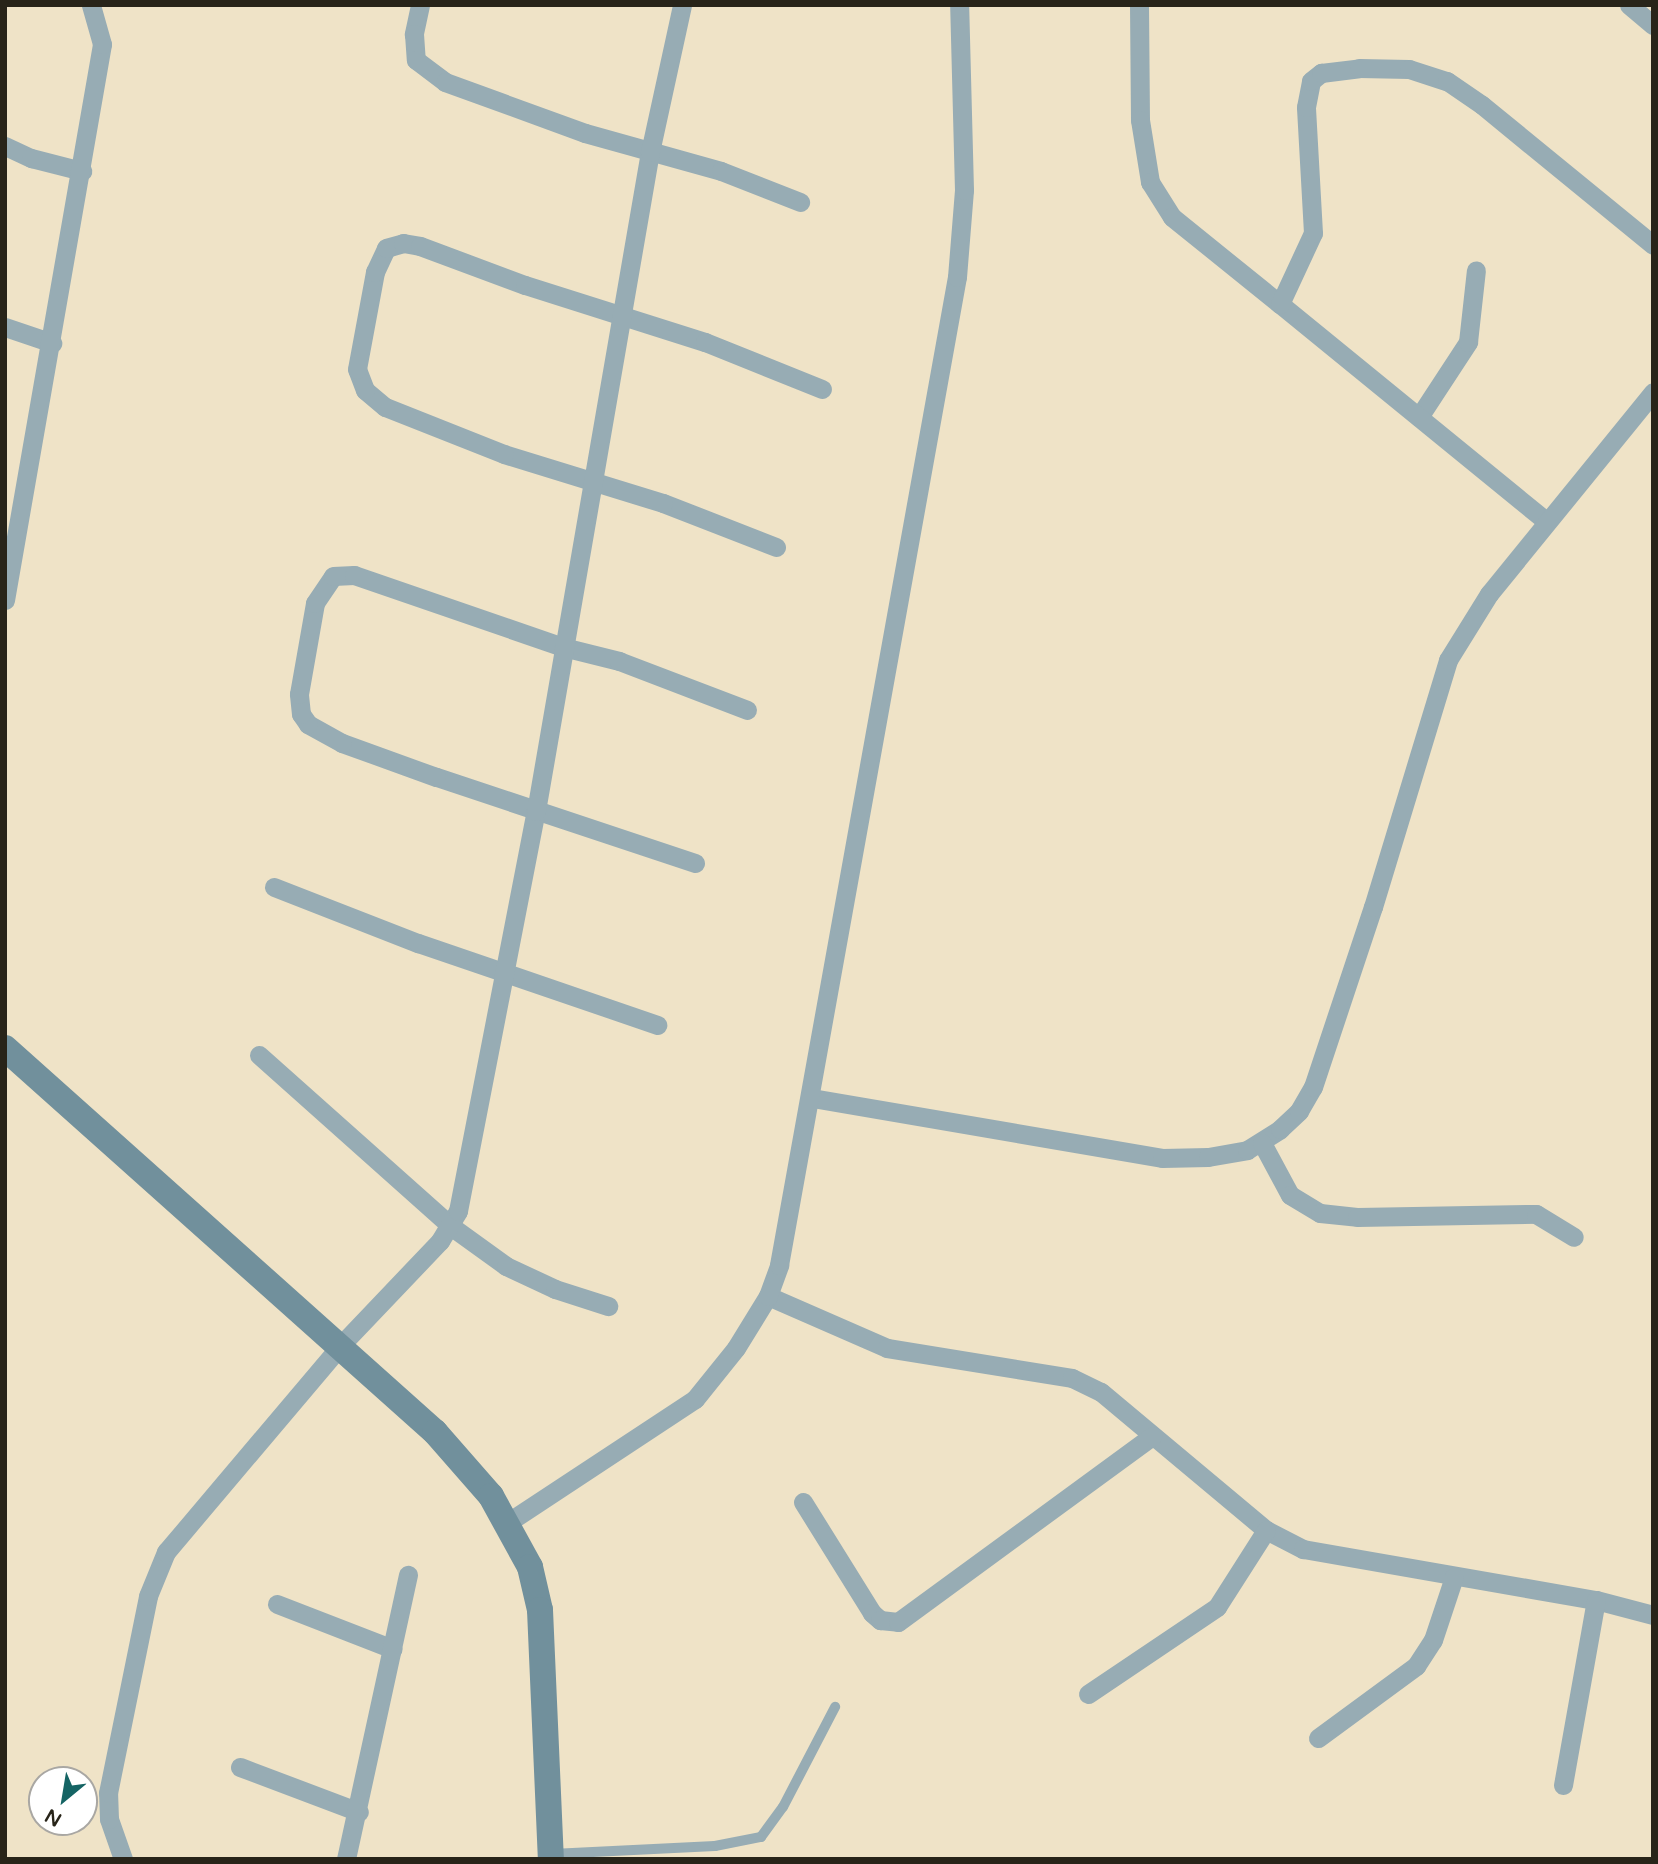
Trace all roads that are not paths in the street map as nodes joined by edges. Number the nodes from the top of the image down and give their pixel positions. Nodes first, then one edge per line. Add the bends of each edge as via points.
1 (91, 5) edge
2 (420, 5) edge
3 (682, 5) edge
4 (959, 5) edge
5 (1139, 5) edge
6 (1629, 5) edge
7 (1653, 25) edge
8 (5, 146) edge
9 (650, 152) junction
10 (82, 171) junction
11 (800, 202) dead end
12 (1653, 246) edge
13 (1476, 271) dead end
14 (1280, 304) junction
15 (624, 317) junction
16 (5, 327) edge
17 (52, 343) junction
18 (822, 389) dead end
19 (1653, 392) edge
20 (1419, 417) junction
21 (593, 480) junction
22 (13, 516) edge
23 (1546, 521) junction
24 (776, 547) dead end
25 (5, 600) edge
26 (563, 647) junction
27 (747, 710) dead end
28 (536, 811) junction
29 (695, 863) dead end
30 (274, 887) dead end
31 (505, 972) junction
32 (657, 1026) dead end
33 (5, 1048) edge
34 (259, 1055) dead end
35 (812, 1098) junction
36 (1262, 1143) junction
37 (452, 1227) junction
38 (1574, 1237) dead end
39 (768, 1296) junction
40 (608, 1306) dead end
41 (340, 1346) junction
42 (1152, 1436) junction
43 (803, 1502) dead end
44 (507, 1523) junction
45 (1266, 1530) junction
46 (408, 1575) dead end
47 (1454, 1577) junction
48 (1596, 1600) junction
49 (276, 1604) dead end
50 (1653, 1615) edge
51 (393, 1649) junction
52 (1088, 1694) dead end
53 (835, 1707) dead end
54 (1318, 1738) dead end
55 (240, 1767) dead end
56 (1563, 1785) dead end
57 (359, 1812) junction
58 (551, 1856) edge
59 (123, 1859) edge
60 (346, 1859) edge

1 - 10 street via 102,44
2 - 9 street via 413,49 420,65 433,76
3 - 9 street
4 - 35 street via 964,190 957,277 854,834
5 - 14 street via 1140,120 1150,182 1171,217
6 - 7 street
8 - 10 street
9 - 11 street via 721,171
9 - 15 street
10 - 17 street
12 - 14 street via 1456,86 1409,69 1328,72 1311,81 1306,107 1313,233
13 - 20 street via 1476,306 1468,342
14 - 20 street
15 - 18 street via 705,342
15 - 21 street
15 - 21 street via 403,243 381,254 361,333 358,376 365,390 385,407 504,454
16 - 17 street
17 - 22 street
19 - 23 street
20 - 23 street
21 - 24 street
21 - 26 street
22 - 25 street
23 - 36 street via 1489,594 1448,660 1313,1087 1299,1111
26 - 27 street via 619,661
26 - 28 street
26 - 28 street via 370,579 343,574 325,584 305,647 299,704 308,724 342,743
28 - 29 street
28 - 31 street
30 - 31 street
31 - 32 street
31 - 37 street via 476,1132
33 - 41 street
34 - 37 street
35 - 36 street via 1162,1157 1208,1157
35 - 39 street via 787,1234
36 - 38 street via 1290,1195 1320,1213 1357,1217 1536,1214
37 - 40 street via 506,1266
37 - 41 street
39 - 42 street via 887,1348 1072,1378 1101,1392
39 - 44 street via 711,1382 682,1411
41 - 44 street via 479,1479
41 - 59 street via 186,1528 156,1573 108,1793 109,1819
42 - 43 street via 898,1622 880,1620 872,1613
42 - 45 street
44 - 58 street via 530,1567 540,1610
45 - 47 street via 1325,1556
45 - 52 street via 1217,1606
46 - 51 street
47 - 48 street
47 - 54 street via 1433,1640 1416,1666
48 - 50 street
48 - 56 street
49 - 51 street
51 - 57 street
53 - 58 lane via 783,1807 761,1837 715,1846
55 - 57 street
57 - 60 street

